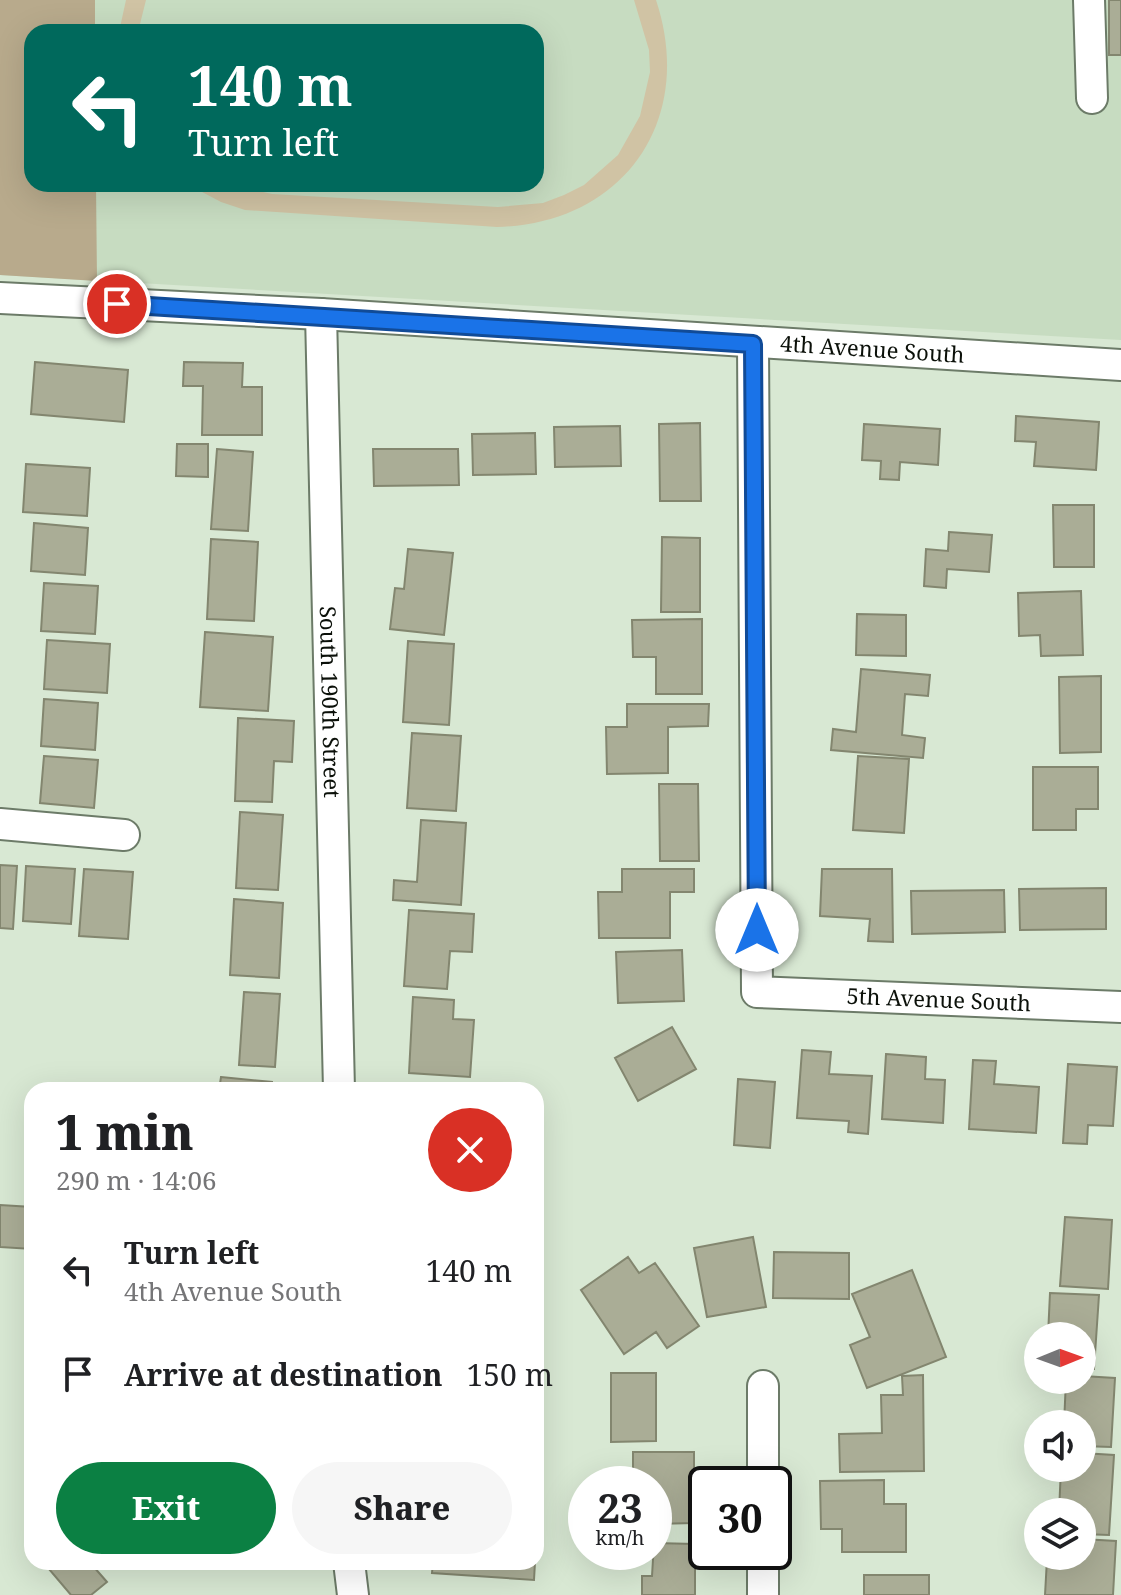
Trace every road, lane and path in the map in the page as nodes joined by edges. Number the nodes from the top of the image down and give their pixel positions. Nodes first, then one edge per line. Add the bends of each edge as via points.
1 (1089, 0) edge
2 (1092, 98) dead end
3 (0, 298) edge
4 (321, 314) junction
5 (753, 344) junction
6 (1121, 365) edge
7 (0, 824) edge
8 (124, 835) dead end
9 (1121, 1007) edge
10 (339, 1082) edge
11 (763, 1386) dead end
12 (763, 1466) edge
13 (350, 1570) edge
14 (763, 1570) edge
15 (353, 1595) edge
16 (763, 1595) edge

1 - 2 street
3 - 4 street, 4th Avenue South
4 - 5 street, 4th Avenue South
4 - 10 street, South 190th Street
5 - 6 street, 4th Avenue South
5 - 9 street, 5th Avenue South via 757,992
7 - 8 street
11 - 12 street
13 - 15 street
14 - 16 street

